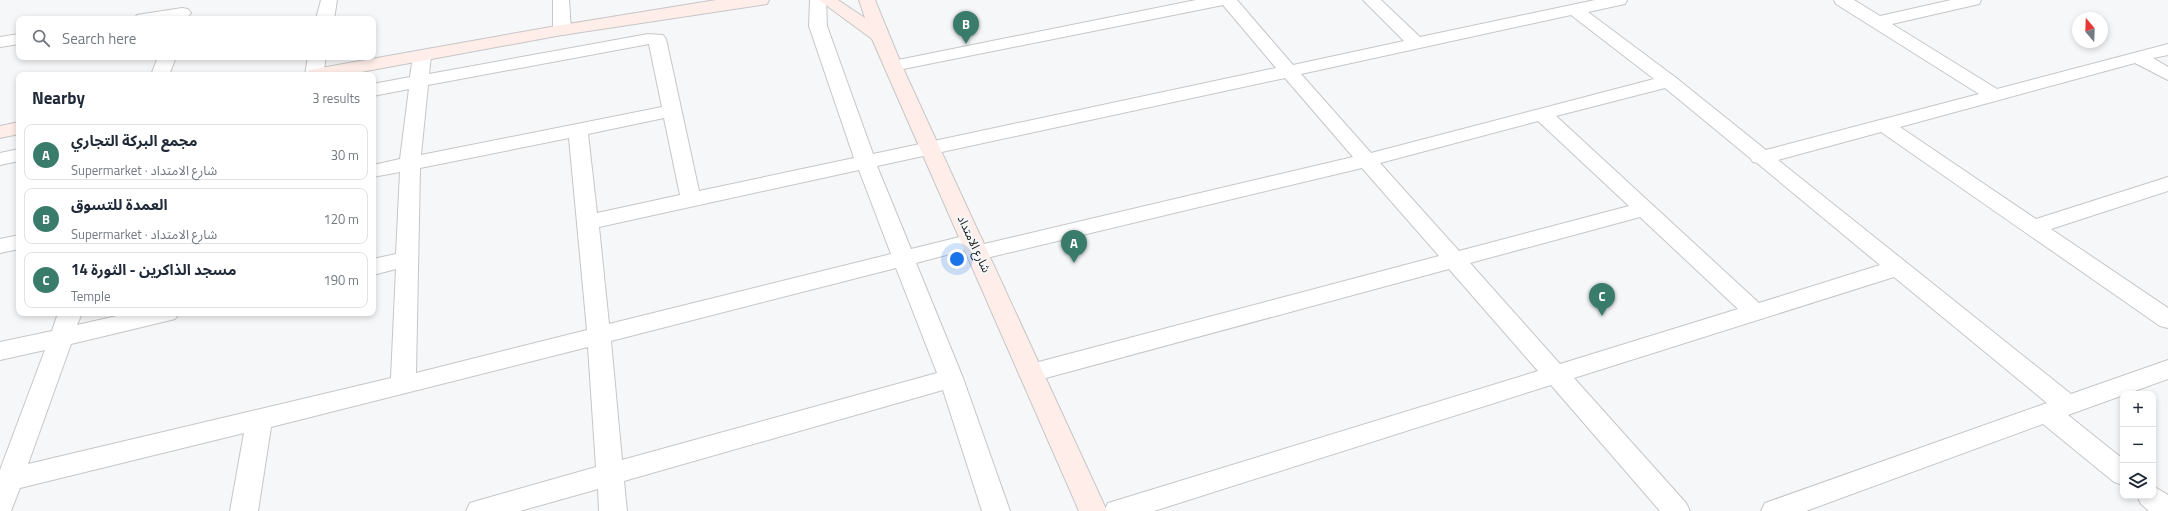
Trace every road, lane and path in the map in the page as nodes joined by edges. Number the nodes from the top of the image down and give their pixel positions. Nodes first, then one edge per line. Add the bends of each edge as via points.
1 (329, 0) edge
2 (561, 0) edge
3 (761, 0) edge
4 (818, 0) edge
5 (827, 0) edge
6 (867, 0) edge
7 (1221, 0) edge
8 (1228, 0) edge
9 (1371, 0) edge
10 (1619, 0) edge
11 (1842, 0) edge
12 (1973, 0) edge
13 (735, 2) edge
14 (1575, 10) junction
15 (183, 11) edge
16 (158, 16) edge
17 (326, 16) edge
18 (1878, 22) junction
19 (562, 30) junction
20 (880, 36) junction
21 (16, 39) edge
22 (0, 42) edge
23 (1417, 44) junction
24 (2168, 49) edge
25 (422, 56) junction
26 (2137, 57) junction
27 (166, 60) edge
28 (317, 60) edge
29 (893, 66) junction
30 (161, 72) edge
31 (315, 72) edge
32 (332, 72) edge
33 (1289, 72) junction
34 (2168, 74) edge
35 (419, 81) junction
36 (1668, 81) junction
37 (376, 89) edge
38 (1994, 95) junction
39 (672, 111) junction
40 (1542, 113) junction
41 (1883, 124) junction
42 (16, 129) edge
43 (578, 131) junction
44 (0, 132) edge
45 (930, 150) junction
46 (16, 156) edge
47 (1760, 158) junction
48 (0, 159) edge
49 (1366, 160) junction
50 (410, 163) junction
51 (866, 163) junction
52 (376, 170) edge
53 (2168, 184) edge
54 (691, 200) junction
55 (1644, 209) junction
56 (588, 222) junction
57 (2032, 227) junction
58 (16, 243) edge
59 (0, 246) edge
60 (975, 247) junction
61 (903, 259) junction
62 (1452, 259) junction
63 (407, 260) junction
64 (376, 266) edge
65 (1897, 268) junction
66 (1755, 312) junction
67 (69, 316) edge
68 (153, 316) edge
69 (2168, 320) edge
70 (62, 336) junction
71 (599, 336) junction
72 (0, 351) edge
73 (2168, 369) edge
74 (1031, 372) junction
75 (1558, 375) junction
76 (950, 378) junction
77 (404, 385) junction
78 (2057, 409) junction
79 (259, 420) junction
80 (2120, 471) edge
81 (611, 475) junction
82 (10, 479) junction
83 (2154, 499) edge
84 (0, 506) edge
85 (244, 511) edge
86 (480, 511) edge
87 (614, 511) edge
88 (996, 511) edge
89 (1093, 511) edge
90 (1118, 511) edge
91 (1676, 511) edge
92 (1775, 511) edge
93 (2168, 511) edge

1 - 17 street
2 - 19 street
3 - 13 street
4 - 51 street via 818,26
5 - 20 street
6 - 20 street, شارع الامتداد
7 - 29 street
8 - 33 street
9 - 23 street
10 - 14 street
11 - 18 street
12 - 18 street
13 - 19 street
14 - 23 street
14 - 36 street
15 - 16 street
18 - 38 street
19 - 25 street
20 - 29 street, شارع الامتداد
21 - 22 street
23 - 33 street
24 - 26 street
25 - 32 street
25 - 35 street
26 - 34 street
26 - 38 street
27 - 30 street
28 - 31 street
29 - 45 street, شارع الامتداد
33 - 45 street
33 - 49 street
35 - 37 street
35 - 39 street via 655,39 659,41
35 - 50 street
36 - 40 street
36 - 47 street
38 - 41 street
39 - 43 street
39 - 54 street
40 - 49 street
40 - 55 street
41 - 47 street
41 - 57 street
42 - 44 street
43 - 50 street
43 - 56 street
45 - 51 street
45 - 60 street, شارع الامتداد
46 - 48 street
47 - 65 street
49 - 60 street
49 - 62 street
50 - 52 street
50 - 63 street
51 - 54 street
51 - 61 street
53 - 57 street
54 - 56 street
55 - 62 street
55 - 66 street
56 - 71 street
57 - 69 street
58 - 59 street
60 - 61 street
60 - 74 street, شارع الامتداد
61 - 71 street
61 - 76 street
62 - 74 street
62 - 75 street
63 - 64 street
63 - 77 street
65 - 66 street
65 - 78 street
66 - 75 street
67 - 70 street
68 - 70 street
70 - 72 street
70 - 82 street
71 - 77 street
71 - 81 street
73 - 78 street
74 - 89 street, شارع الامتداد
75 - 90 street
75 - 91 street
76 - 81 street
76 - 88 street
77 - 79 street
78 - 80 street
78 - 92 street
79 - 82 street
79 - 85 street
81 - 86 street
81 - 87 street
82 - 84 street
83 - 93 street

